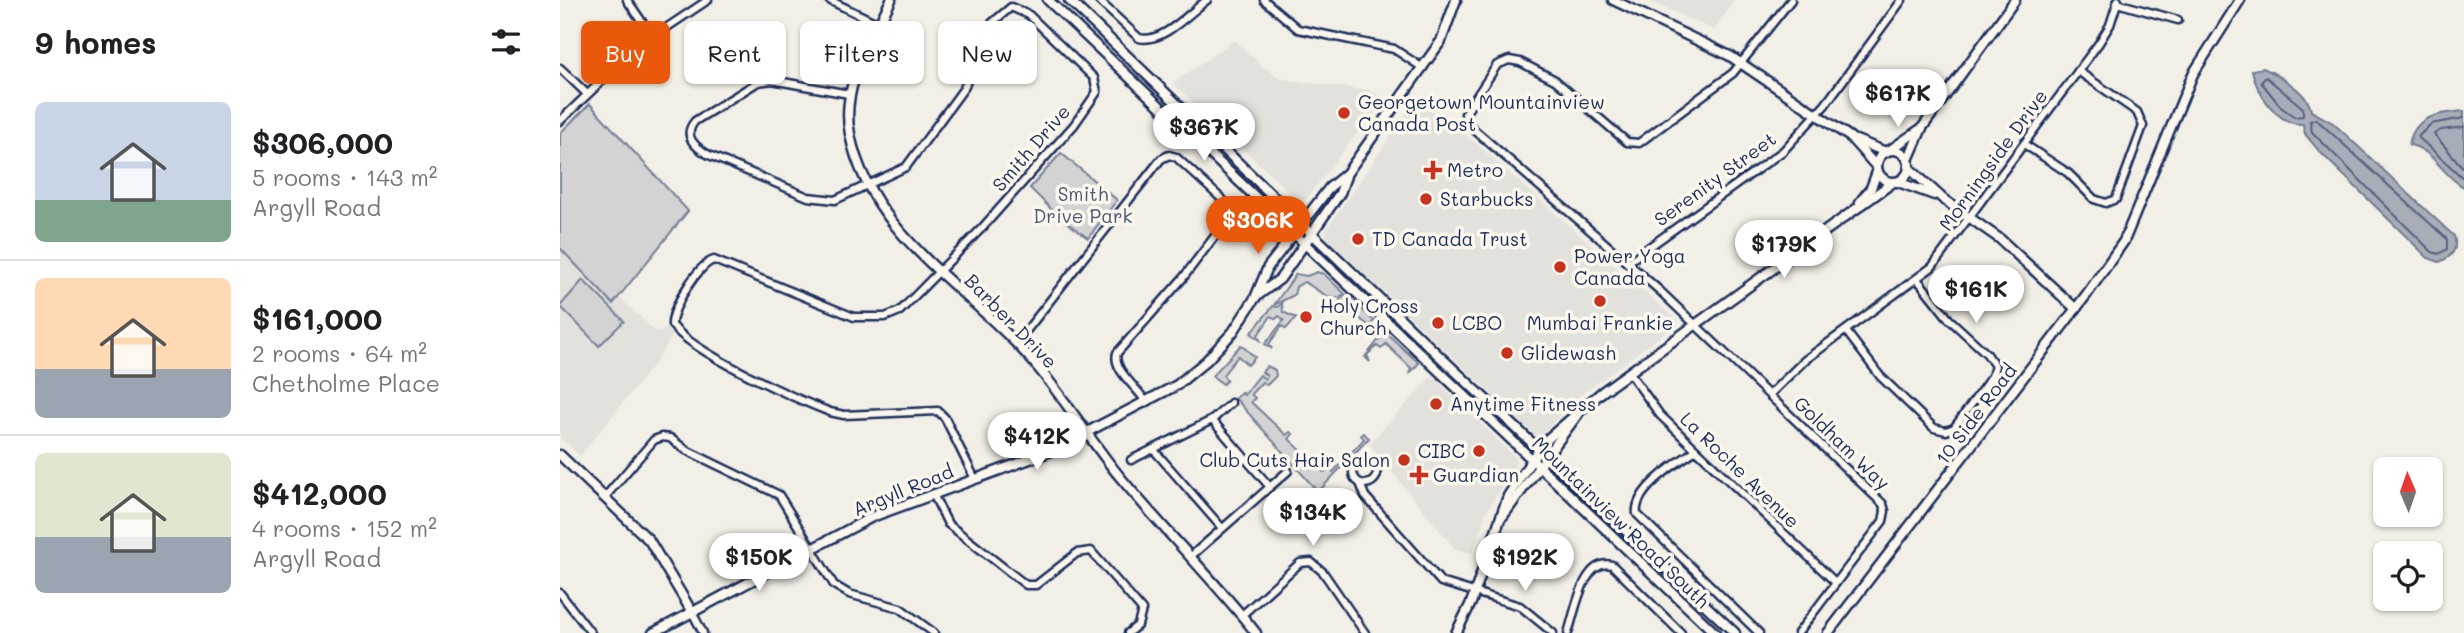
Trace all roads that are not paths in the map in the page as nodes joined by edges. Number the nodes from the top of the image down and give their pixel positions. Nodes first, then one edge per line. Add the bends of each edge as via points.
1 (627, 0) edge
2 (708, 0) edge
3 (829, 0) edge
4 (891, 0) edge
5 (1048, 0) edge
6 (1069, 0) edge
7 (1098, 0) edge
8 (1207, 0) edge
9 (1264, 0) edge
10 (1456, 0) edge
11 (1613, 0) edge
12 (1791, 0) edge
13 (1902, 0) edge
14 (2015, 0) edge
15 (2240, 0) edge
16 (2118, 2) edge
17 (2178, 20) dead end
18 (642, 21) edge
19 (873, 21) edge
20 (880, 21) edge
21 (670, 24) edge
22 (1741, 64) junction
23 (560, 68) edge
24 (1423, 68) junction
25 (2078, 71) junction
26 (598, 84) edge
27 (852, 84) edge
28 (587, 94) junction
29 (849, 94) junction
30 (1817, 115) junction
31 (560, 121) edge
32 (1922, 128) junction
33 (1850, 137) junction
34 (2024, 144) junction
35 (1888, 151) junction
36 (1908, 164) junction
37 (1877, 169) junction
38 (1347, 173) junction
39 (1895, 182) junction
40 (870, 186) junction
41 (1943, 199) junction
42 (1854, 210) junction
43 (1969, 217) junction
44 (1302, 223) junction
45 (1311, 232) junction
46 (1294, 234) junction
47 (1303, 243) junction
48 (1627, 263) junction
49 (940, 271) junction
50 (1918, 280) junction
51 (1255, 298) junction
52 (2076, 309) junction
53 (1695, 325) junction
54 (1846, 331) junction
55 (1016, 344) junction
56 (1629, 372) junction
57 (1769, 395) junction
58 (1146, 402) junction
59 (1231, 403) dead end
60 (1579, 411) junction
61 (1212, 420) junction
62 (1085, 433) junction
63 (1539, 447) junction
64 (1153, 449) junction
65 (1696, 450) junction
66 (560, 455) edge
67 (1547, 455) junction
68 (1531, 458) junction
69 (1131, 460) dead end
70 (1538, 466) junction
71 (1288, 471) dead end
72 (975, 479) junction
73 (1360, 483) dead end
74 (1270, 487) junction
75 (933, 494) junction
76 (605, 497) junction
77 (1222, 528) junction
78 (1492, 535) junction
79 (812, 549) junction
80 (1190, 557) junction
81 (1836, 583) junction
82 (1475, 591) junction
83 (560, 593) edge
84 (692, 612) junction
85 (1241, 615) junction
86 (1842, 617) junction
87 (591, 633) edge
88 (653, 633) edge
89 (703, 633) edge
90 (934, 633) edge
91 (1128, 633) edge
92 (1256, 633) edge
93 (1365, 633) edge
94 (1456, 633) edge
95 (1553, 633) edge
96 (1568, 633) edge
97 (1681, 633) edge
98 (1715, 633) edge
99 (1735, 633) edge
100 (1759, 633) edge
101 (1798, 633) edge
102 (1828, 633) edge
103 (1836, 633) edge

1 - 18 street
2 - 21 street
3 - 19 street
4 - 20 street, Barber Drive
5 - 46 street, Mountainview Road South
6 - 44 street, Mountainview Road South
7 - 8 street via 1139,38 1147,40 1157,38
9 - 24 street via 1298,29 1394,49
10 - 24 street, Argyll Road via 1449,28
11 - 22 street
12 - 22 street
13 - 30 street, Serenity Street
14 - 32 street
15 - 52 street, 10 Side Road via 2193,74 2124,241
16 - 17 street
16 - 25 street, Morningside Drive via 2108,29
22 - 30 street
22 - 48 street, Goldham Way via 1683,113 1633,144 1546,73 1520,62 1497,65 1466,109 1470,126
23 - 28 street
24 - 38 street, Argyll Road
25 - 34 street, Morningside Drive
25 - 34 street via 2142,119 2118,195 2112,202 2094,199 2067,173
26 - 28 street
27 - 29 street, Barber Drive
28 - 31 street
29 - 40 street, Barber Drive via 850,136
29 - 40 street via 772,80 758,82 695,121 690,137 709,155 817,200 835,200
30 - 33 street
30 - 48 street, Serenity Street via 1777,155
32 - 35 street
32 - 36 street
33 - 35 street
33 - 37 street
34 - 43 street, Morningside Drive
35 - 36 street via 1902,153
35 - 37 street via 1879,158
36 - 39 street via 1906,176
36 - 41 street
37 - 39 street via 1883,180
37 - 42 street via 1871,188
38 - 44 street, Argyll Road
38 - 45 street, Argyll Road via 1340,193
39 - 41 street
39 - 42 street
40 - 49 street, Barber Drive via 891,222
40 - 49 street, Smith Drive via 906,167 926,143 964,88 992,23 1011,7 1029,15 1094,78 1097,92 1074,125
41 - 43 street
42 - 53 street
43 - 50 street, Morningside Drive
43 - 52 street via 2000,239
44 - 45 street, Mountainview Road South
44 - 46 street, Argyll Road
45 - 47 street, Argyll Road
45 - 63 street, Mountainview Road South
46 - 47 street, Mountainview Road South
46 - 51 street, Argyll Road via 1268,267
47 - 51 street, Argyll Road via 1280,279
47 - 68 street, Mountainview Road South
48 - 53 street, Goldham Way
49 - 55 street, Barber Drive
49 - 72 street via 900,311 860,318 714,260 702,266 674,310 672,325 735,369 830,412 938,411
50 - 54 street, Morningside Drive
50 - 54 street via 1995,366 1954,428 1934,428 1880,376
51 - 58 street, Argyll Road via 1233,332 1206,361
52 - 86 street, 10 Side Road
53 - 56 street
53 - 57 street, Goldham Way
54 - 57 street, Morningside Drive via 1805,360
55 - 58 street via 1160,159 1176,157 1229,211 1183,278 1117,353 1118,368
55 - 62 street, Barber Drive
56 - 60 street
56 - 65 street, La Roche Avenue via 1660,415
57 - 81 street, Goldham Way via 1885,508 1882,521
58 - 62 street, Argyll Road
59 - 61 street
60 - 63 street
60 - 67 street
61 - 64 street
61 - 74 street
62 - 72 street, Argyll Road via 1035,458
62 - 80 street, Barber Drive
63 - 67 street, Mountainview Road South
63 - 68 street
64 - 69 street
64 - 77 street
65 - 81 street, La Roche Avenue
65 - 100 street via 1650,485 1637,503 1637,514
66 - 76 street
67 - 70 street
67 - 99 street, Mountainview Road South
68 - 70 street, Mountainview Road South
68 - 78 street
70 - 78 street
70 - 98 street, Mountainview Road South
71 - 74 street
72 - 75 street, Argyll Road
73 - 82 street via 1365,496 1434,576
74 - 77 street
75 - 79 street, Argyll Road via 872,517
75 - 91 street via 948,524 1026,585 1036,585 1077,553 1091,551 1142,610 1138,625
76 - 79 street via 654,440 666,437 774,491
76 - 84 street via 649,540
77 - 80 street
78 - 82 street
79 - 84 street, Argyll Road
79 - 90 street via 828,579 842,591 900,608
80 - 85 street, Barber Drive
81 - 101 street, Goldham Way
82 - 94 street
82 - 95 street via 1520,606
83 - 87 street
84 - 88 street, Argyll Road
84 - 89 street
85 - 92 street, Barber Drive
85 - 93 street via 1300,563 1311,562
86 - 102 street, 10 Side Road
86 - 103 street, 10 Side Road
96 - 97 street via 1586,581 1595,567 1605,563

